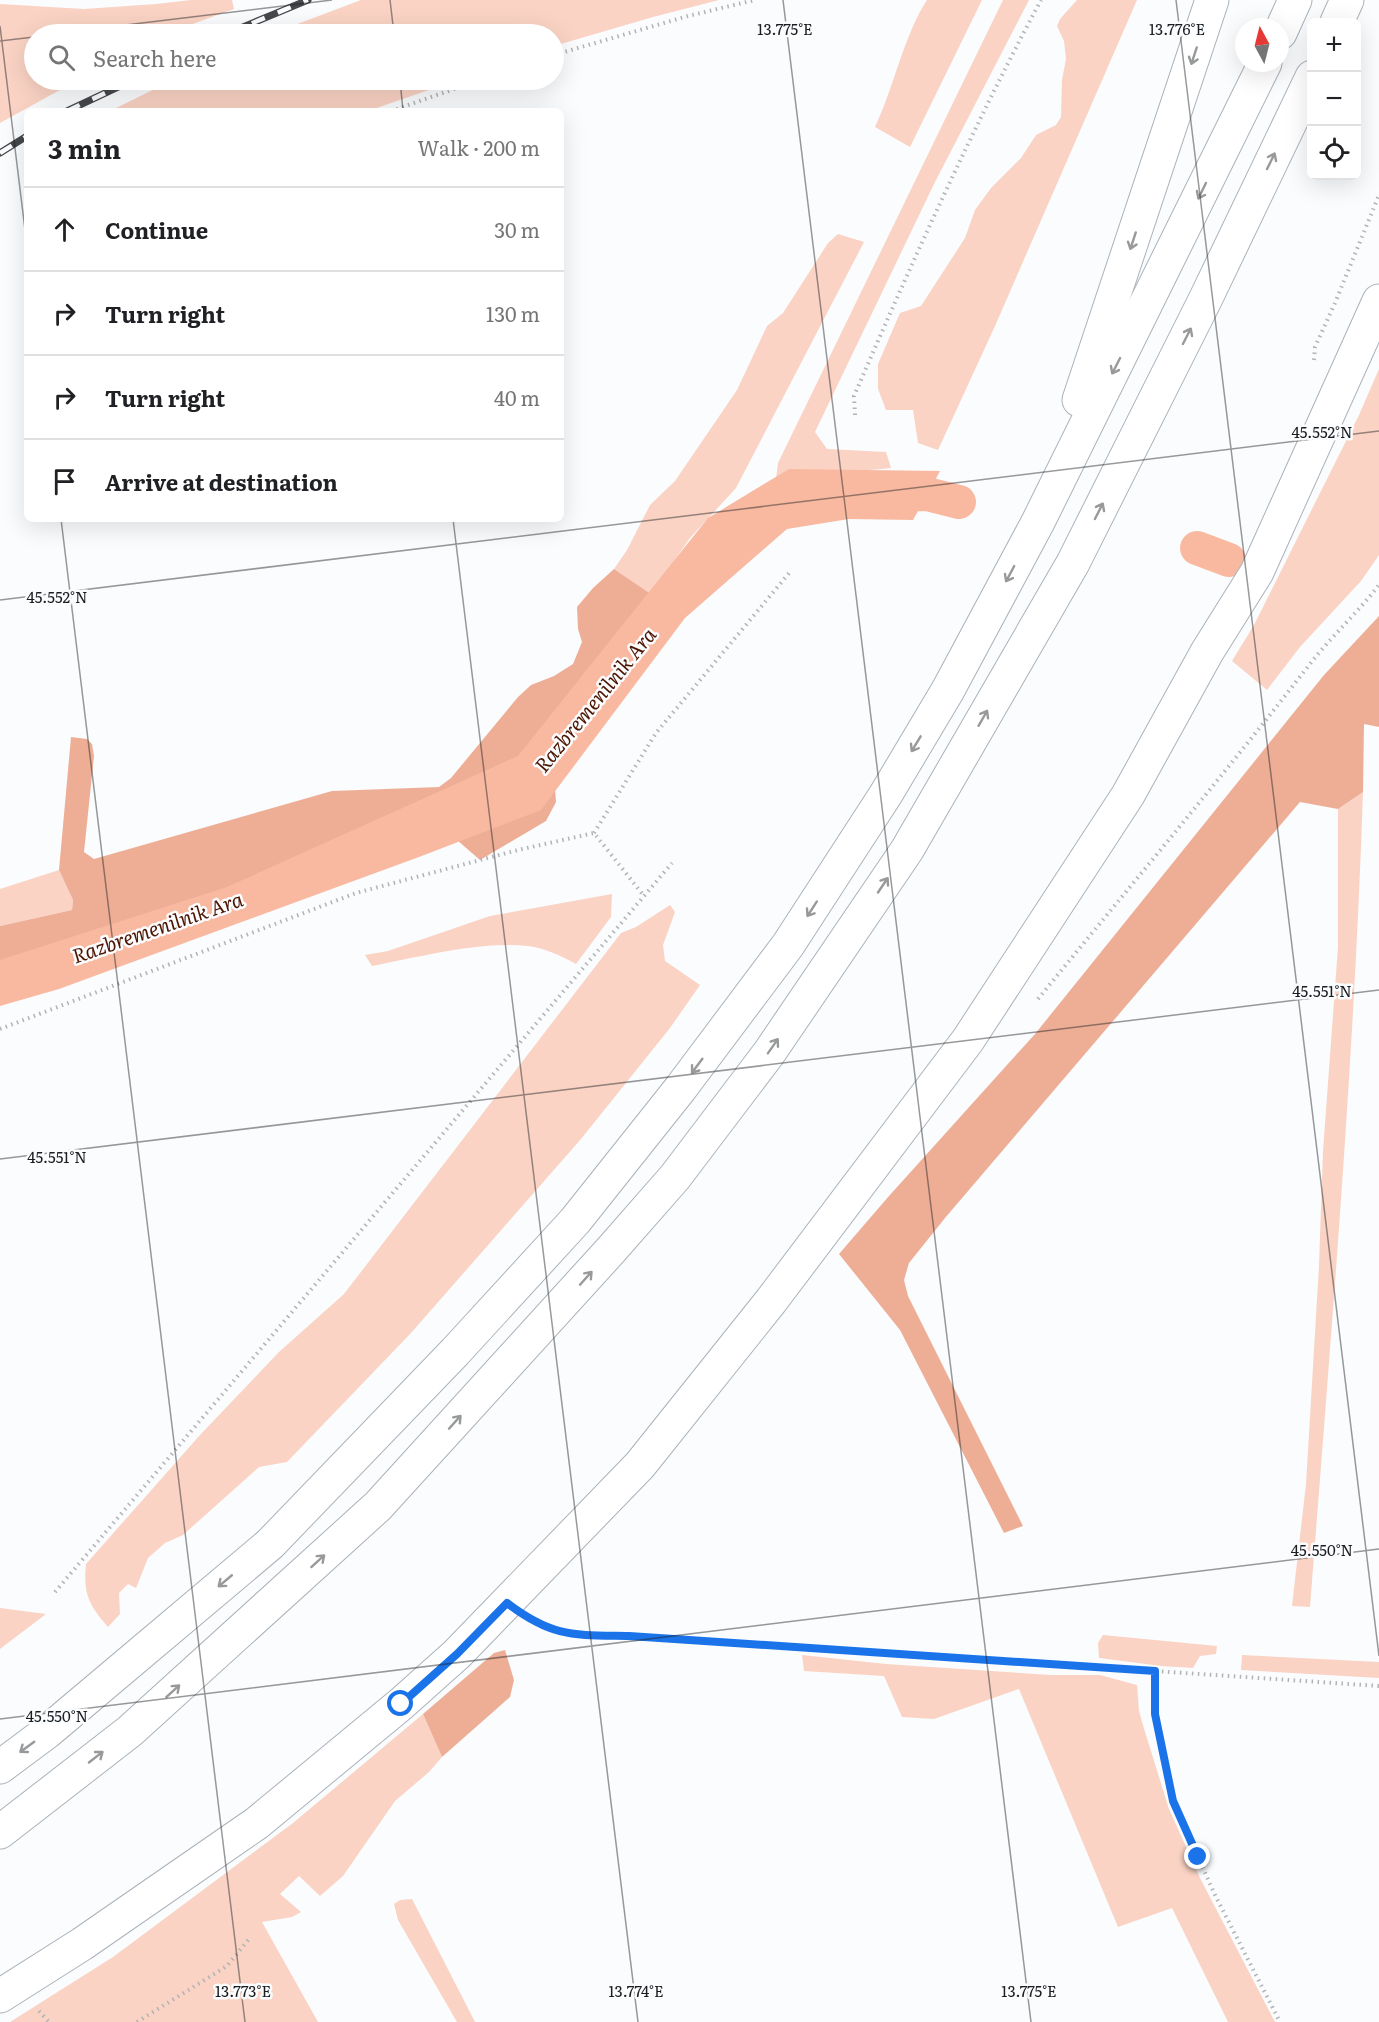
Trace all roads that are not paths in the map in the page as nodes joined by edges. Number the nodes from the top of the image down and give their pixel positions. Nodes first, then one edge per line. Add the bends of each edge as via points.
1 (1212, 0) edge
2 (1347, 0) edge
3 (1339, 18) edge
4 (1261, 72) edge
5 (1307, 85) edge
6 (1379, 301) edge
7 (1038, 522) junction
8 (0, 1767) edge
9 (0, 1832) edge
10 (0, 1996) edge

1 -> 7 main road
2 - 3 main road
4 -> 7 main road
9 -> 5 main road via 130,1731 378,1506 675,1177 769,1053 907,850 1073,563
6 - 10 main road via 1257,572 1207,652 1128,795 968,1041 771,1301 640,1465 457,1654 409,1696 257,1822
7 -> 8 main road via 943,699 788,945 575,1221 270,1544

